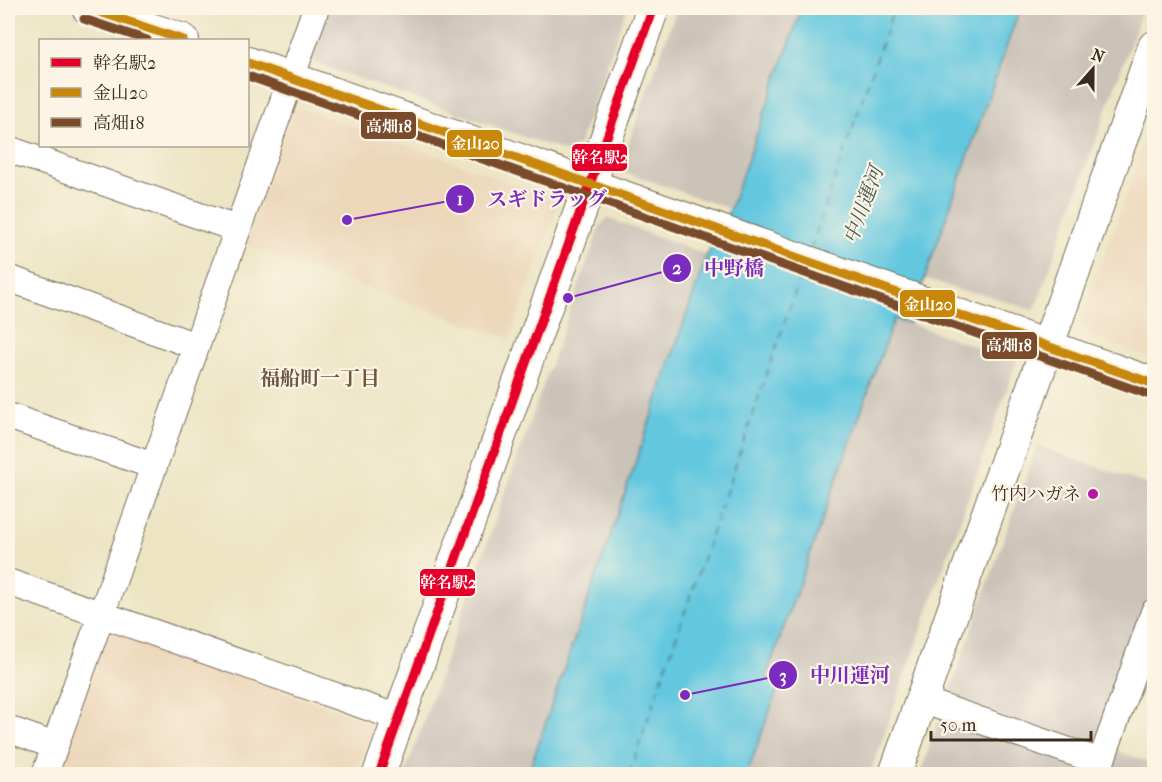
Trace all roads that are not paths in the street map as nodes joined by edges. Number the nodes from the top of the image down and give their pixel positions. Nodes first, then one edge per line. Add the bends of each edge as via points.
1 (88, 8) edge
2 (316, 8) edge
3 (653, 8) edge
4 (180, 39) edge
5 (1155, 47) edge
6 (249, 63) edge
7 (291, 78) junction
8 (8, 149) edge
9 (590, 185) junction
10 (237, 229) junction
11 (8, 278) edge
12 (196, 346) junction
13 (1047, 346) junction
14 (1155, 384) edge
15 (8, 416) edge
16 (154, 466) junction
17 (8, 582) edge
18 (1155, 612) edge
19 (101, 615) junction
20 (921, 700) junction
21 (399, 718) junction
22 (8, 729) edge
23 (55, 746) junction
24 (45, 774) edge
25 (379, 774) edge
26 (895, 774) edge

1 - 4 street
2 - 7 street
3 - 9 street
5 - 13 street
6 - 7 street
7 - 9 street
7 - 10 street
8 - 10 street
9 - 13 street
9 - 21 street
10 - 12 street
11 - 12 street
12 - 16 street
13 - 14 street
13 - 20 street
15 - 16 street
16 - 19 street
17 - 19 street
18 - 20 street via 1101,762
19 - 21 street
19 - 23 street
20 - 26 street
21 - 25 street
22 - 23 street
23 - 24 street

